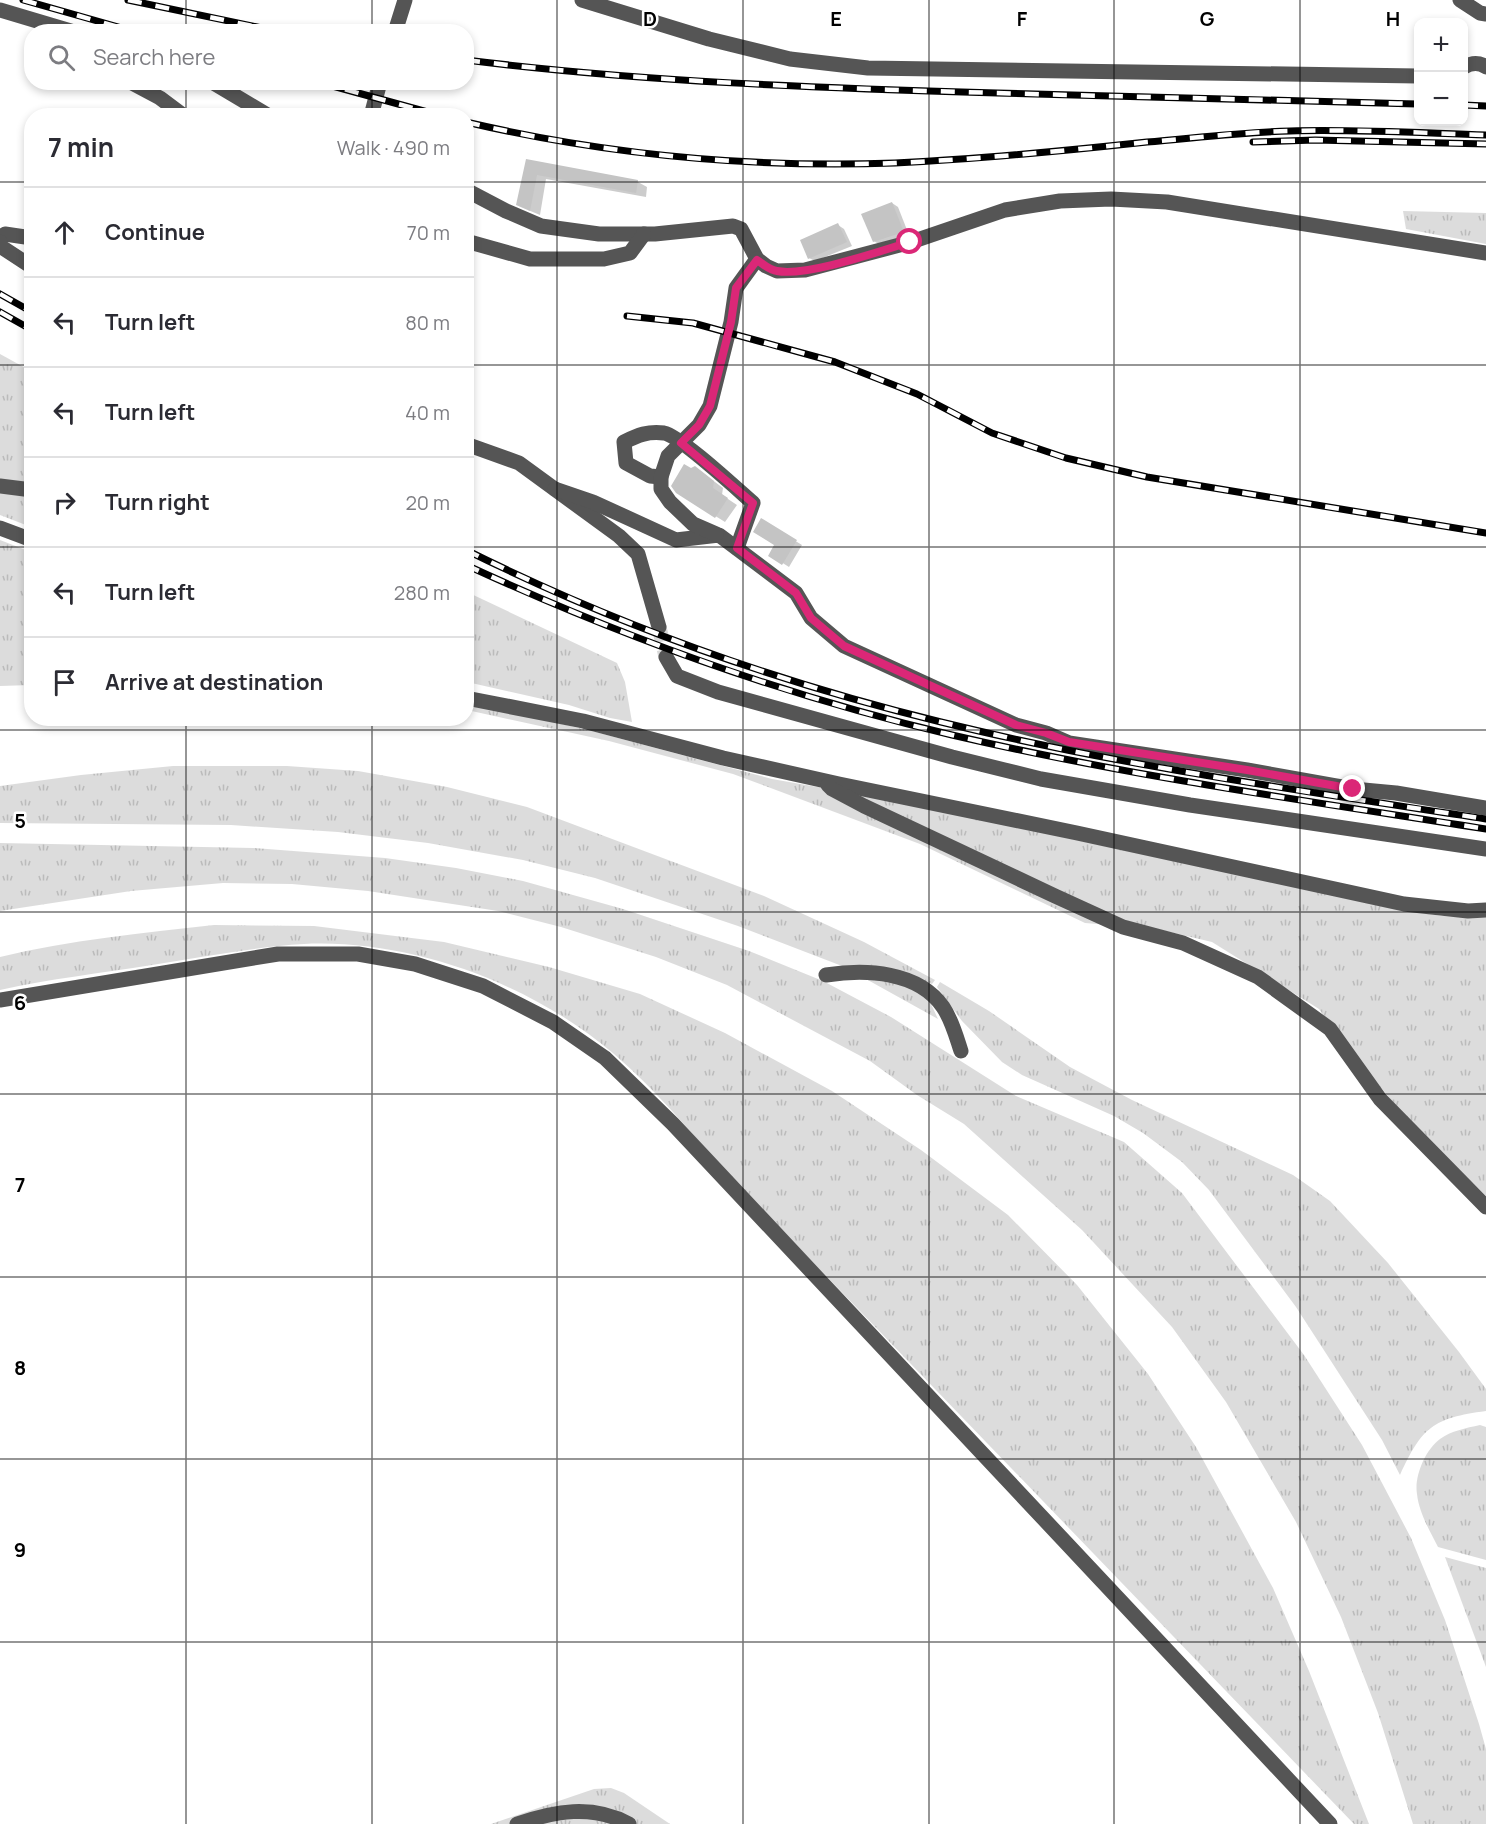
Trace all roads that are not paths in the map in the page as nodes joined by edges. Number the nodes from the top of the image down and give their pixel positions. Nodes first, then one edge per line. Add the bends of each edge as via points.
1 (405, 0) edge
2 (582, 0) edge
3 (1460, 0) edge
4 (0, 10) edge
5 (1486, 14) edge
6 (47, 24) edge
7 (398, 24) edge
8 (24, 25) edge
9 (1468, 65) edge
10 (1486, 67) edge
11 (1414, 76) edge
12 (145, 90) edge
13 (225, 90) edge
14 (378, 90) edge
15 (173, 108) edge
16 (256, 108) edge
17 (372, 108) edge
18 (474, 194) edge
19 (644, 234) junction
20 (24, 237) edge
21 (0, 240) edge
22 (474, 243) edge
23 (1486, 253) edge
24 (757, 260) junction
25 (24, 262) edge
26 (681, 443) junction
27 (474, 447) edge
28 (661, 477) junction
29 (0, 486) edge
30 (24, 489) edge
31 (555, 489) junction
32 (0, 528) edge
33 (719, 535) junction
34 (24, 537) edge
35 (737, 548) junction
36 (659, 627) tunnel mouth
37 (666, 657) tunnel mouth
38 (474, 700) edge
39 (824, 781) junction
40 (1486, 808) edge
41 (1486, 849) edge
42 (1486, 910) edge
43 (826, 975) dead end
44 (0, 1000) edge
45 (961, 1051) dead end
46 (1486, 1207) edge
47 (517, 1824) edge
48 (629, 1824) edge
49 (1330, 1824) edge

1 - 7 lane
2 - 11 lane via 790,59 868,68
3 - 5 lane
4 - 6 lane
4 - 8 lane
9 - 10 lane
12 - 15 lane
13 - 16 lane
14 - 17 lane
18 - 19 lane via 541,226 599,234
19 - 22 lane via 630,253 604,259 530,259
19 - 24 lane via 733,226 741,229
20 - 21 lane via 5,234
21 - 25 lane via 0,246
23 - 24 lane via 1167,202 1111,199 1060,201 1005,210 910,242 805,270 777,271
24 - 26 lane via 736,288 710,406 699,425
26 - 28 lane via 668,456
26 - 28 lane via 667,433 642,432 624,442 626,463 650,476
26 - 35 lane via 753,503
27 - 31 lane via 519,463
28 - 33 lane via 661,489 670,502 693,524
29 - 30 lane
31 - 33 lane via 676,540
31 - 36 lane via 638,554
32 - 34 lane
33 - 35 lane
35 - 40 lane via 796,593 811,618 844,646 1016,725 1069,742
37 - 41 lane via 678,676 718,692 1041,779 1190,806
38 - 39 lane via 583,721
39 - 42 lane via 1404,904
39 - 46 lane via 864,806 1123,927 1183,943 1258,977 1330,1029 1380,1099
43 - 45 lane via 875,972 920,986 943,1008
44 - 49 lane via 278,954 358,954 415,964 483,986 553,1022 605,1058 673,1125
47 - 48 lane via 566,1810 594,1811

